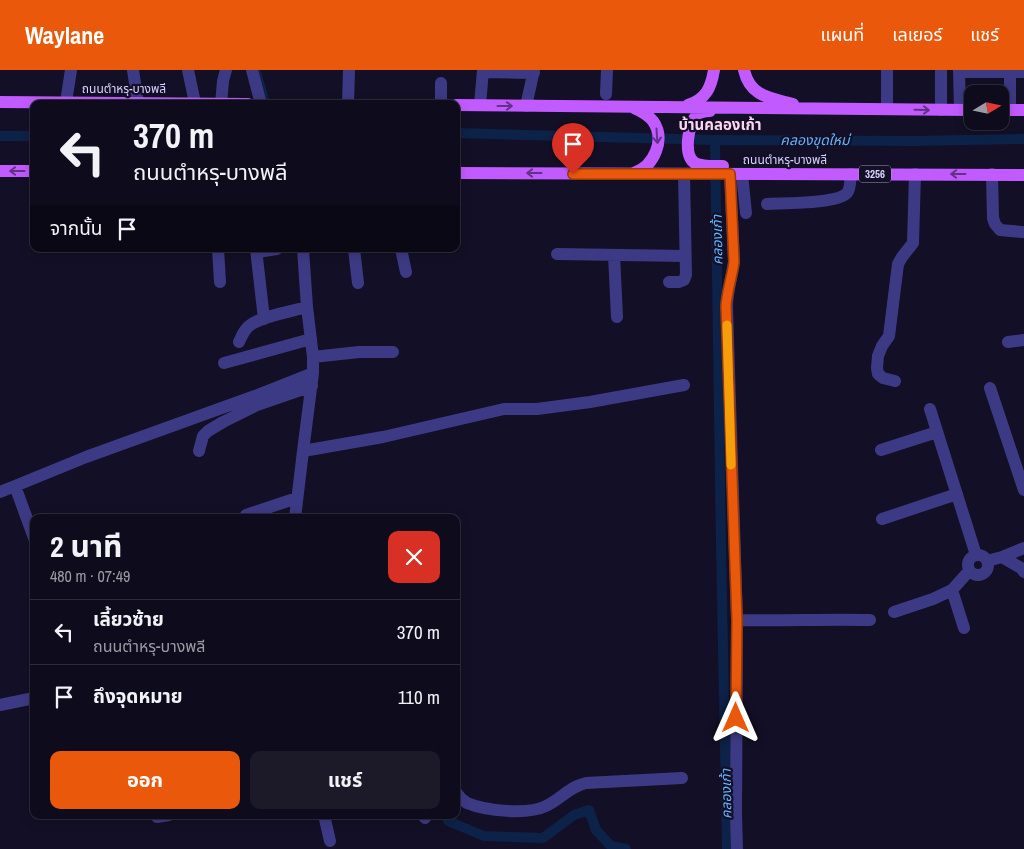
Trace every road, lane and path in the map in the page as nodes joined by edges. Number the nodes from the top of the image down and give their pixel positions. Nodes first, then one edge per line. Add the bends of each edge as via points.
1 (71, 70) edge
2 (133, 70) edge
3 (188, 70) edge
4 (226, 70) edge
5 (252, 70) edge
6 (349, 70) edge
7 (607, 70) edge
8 (714, 70) edge
9 (744, 70) edge
10 (887, 70) edge
11 (942, 70) edge
12 (483, 71) edge
13 (959, 71) edge
14 (1010, 71) edge
15 (534, 72) edge
16 (1024, 72) edge
17 (440, 77) edge
18 (1008, 85) edge
19 (606, 94) dead end
20 (964, 99) edge
21 (66, 100) edge
22 (138, 100) edge
23 (193, 100) edge
24 (221, 100) edge
25 (259, 100) edge
26 (348, 100) edge
27 (442, 100) edge
28 (0, 102) edge
29 (30, 102) edge
30 (460, 105) edge
31 (480, 105) junction
32 (526, 106) junction
33 (631, 106) junction
34 (681, 107) junction
35 (811, 109) junction
36 (835, 109) junction
37 (887, 109) junction
38 (941, 110) junction
39 (964, 110) edge
40 (1009, 110) edge
41 (1024, 110) edge
42 (705, 170) junction
43 (0, 171) edge
44 (30, 172) edge
45 (731, 172) junction
46 (460, 173) edge
47 (631, 174) junction
48 (684, 174) junction
49 (779, 174) junction
50 (851, 174) junction
51 (914, 174) junction
52 (992, 174) junction
53 (1024, 174) edge
54 (767, 204) dead end
55 (746, 213) dead end
56 (1022, 232) dead end
57 (218, 252) edge
58 (257, 252) edge
59 (303, 252) edge
60 (354, 252) edge
61 (402, 252) edge
62 (557, 254) dead end
63 (614, 255) junction
64 (685, 256) junction
65 (406, 272) dead end
66 (220, 282) dead end
67 (669, 282) dead end
68 (358, 283) dead end
69 (307, 307) junction
70 (617, 317) dead end
71 (264, 319) junction
72 (311, 339) junction
73 (1024, 340) edge
74 (239, 342) dead end
75 (1008, 342) dead end
76 (393, 352) dead end
77 (313, 357) junction
78 (224, 363) dead end
79 (314, 373) junction
80 (895, 381) dead end
81 (684, 385) dead end
82 (312, 386) junction
83 (990, 388) dead end
84 (930, 410) dead end
85 (937, 432) junction
86 (881, 450) dead end
87 (199, 451) dead end
88 (302, 451) junction
89 (15, 486) junction
90 (1024, 490) edge
91 (0, 492) edge
92 (957, 494) junction
93 (297, 498) junction
94 (249, 514) edge
95 (295, 514) edge
96 (882, 520) dead end
97 (30, 527) edge
98 (1024, 548) edge
99 (1002, 557) junction
100 (981, 558) junction
101 (1023, 569) edge
102 (969, 571) junction
103 (952, 590) junction
104 (894, 612) dead end
105 (737, 620) junction
106 (870, 620) dead end
107 (964, 628) dead end
108 (30, 699) edge
109 (0, 705) edge
110 (682, 778) dead end
111 (460, 798) edge
112 (325, 819) edge
113 (330, 841) dead end
114 (737, 849) edge

1 - 21 street
2 - 22 street
3 - 23 street
4 - 24 street
5 - 25 street
6 - 26 street
7 - 19 street
8 - 34 main road via 704,96
9 - 35 main road via 748,83 761,95
10 - 37 street
11 - 38 street
12 - 15 street
12 - 31 street
13 - 14 street
13 - 20 street
14 - 16 street
14 - 18 street
15 - 32 street
17 - 27 street
28 - 29 main road, ถนนตำหรุ-บางพลี
30 - 31 main road
31 -> 32 main road
32 - 33 main road
33 - 34 main road
33 -> 47 main road via 651,118 658,137 651,161
34 - 35 main road
35 - 36 main road
36 - 37 main road
36 - 42 main road via 700,113 694,119 688,146 691,160
37 -> 38 main road
38 - 39 main road
40 - 41 main road
42 - 45 main road, ถนนตำหรุ-บางพลี / 3256
42 - 48 main road, ถนนตำหรุ-บางพลี / 3256
44 -> 43 main road
45 - 49 main road, ถนนตำหรุ-บางพลี / 3256
45 - 49 main road via 758,166
45 - 55 street
45 - 105 street via 734,262 726,306
47 -> 46 main road, ถนนตำหรุ-บางพลี / 3256
47 - 48 main road, ถนนตำหรุ-บางพลี / 3256
48 - 64 street
49 - 50 main road, ถนนตำหรุ-บางพลี / 3256
50 - 51 main road, ถนนตำหรุ-บางพลี / 3256
50 - 54 street via 849,190 840,198
52 -> 51 main road, ถนนตำหรุ-บางพลี / 3256
51 - 80 street via 913,243 898,264 889,336 878,356 878,374
52 - 53 main road, ถนนตำหรุ-บางพลี / 3256
52 - 56 street via 992,218 995,224 1000,230
57 - 66 street
58 - 71 street
59 - 69 street
60 - 68 street
61 - 65 street
62 - 63 street
63 - 64 street
63 - 70 street
64 - 67 street via 684,280
69 - 71 street
69 - 72 street
71 - 74 street via 246,329
72 - 77 street
72 - 78 street
73 - 75 street
76 - 77 street
77 - 79 street
79 - 82 street
79 - 89 street via 86,456
81 - 88 street via 537,410 504,409 383,437
82 - 87 street via 256,405 223,422 203,436
82 - 88 street
83 - 90 street
84 - 85 street
85 - 86 street
85 - 92 street
88 - 93 street
89 - 91 street
89 - 97 street
92 - 96 street
92 - 100 street
93 - 94 street
93 - 95 street
98 - 99 street
99 - 100 street
99 - 101 street
100 - 102 street via 971,557 967,566
100 - 102 street via 987,569 985,573 977,575
102 - 103 street
103 - 104 street
103 - 107 street
105 - 106 street
105 - 114 street
108 - 109 street
110 - 111 street via 586,783 572,788 547,806 525,811 501,810
112 - 113 street

